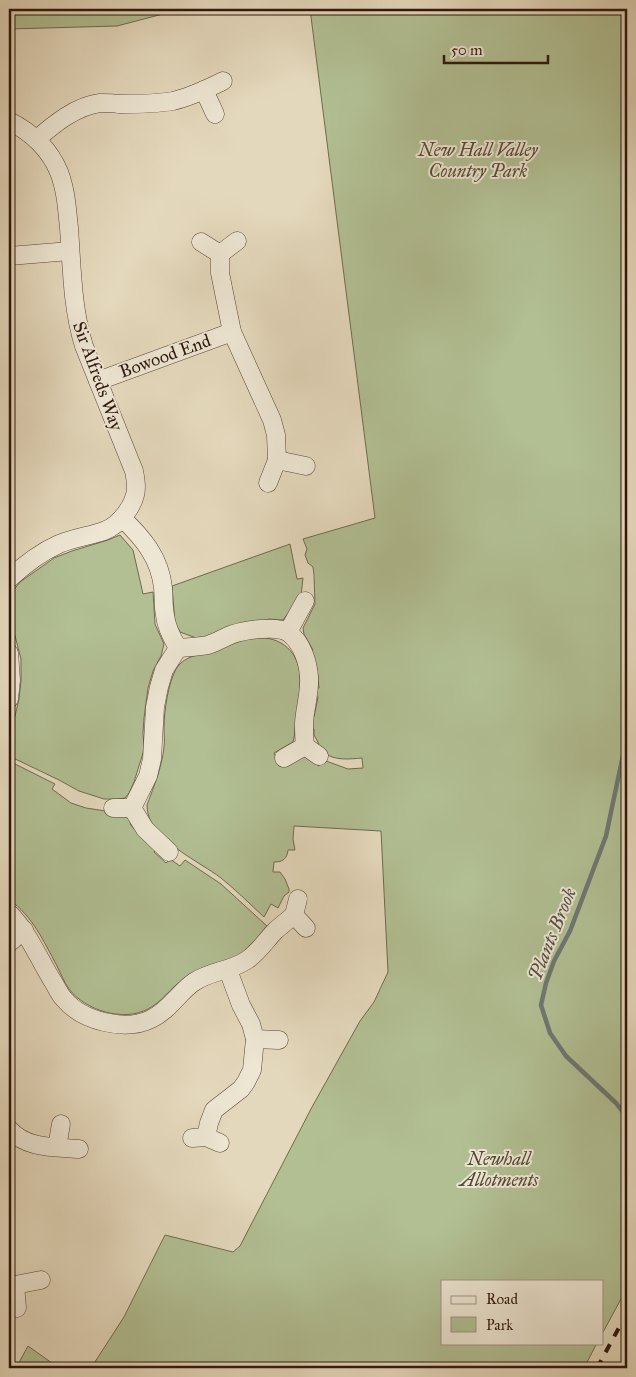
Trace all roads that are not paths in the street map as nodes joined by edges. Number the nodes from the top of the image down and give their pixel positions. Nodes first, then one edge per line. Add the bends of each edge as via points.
1 (223, 81) dead end
2 (204, 90) junction
3 (215, 114) dead end
4 (9, 121) edge
5 (37, 139) junction
6 (201, 242) dead end
7 (237, 242) dead end
8 (70, 251) junction
9 (220, 254) junction
10 (9, 256) edge
11 (232, 332) junction
12 (98, 381) junction
13 (277, 460) junction
14 (306, 466) dead end
15 (268, 482) dead end
16 (122, 518) junction
17 (9, 579) edge
18 (305, 601) dead end
19 (288, 632) junction
20 (178, 648) junction
21 (9, 653) edge
22 (9, 699) edge
23 (284, 758) dead end
24 (113, 808) dead end
25 (132, 808) junction
26 (169, 852) dead end
27 (9, 913) edge
28 (306, 928) dead end
29 (24, 930) junction
30 (9, 943) edge
31 (228, 970) junction
32 (255, 1038) junction
33 (279, 1040) dead end
34 (61, 1124) dead end
35 (9, 1129) edge
36 (206, 1139) dead end
37 (57, 1148) junction
38 (80, 1149) dead end
39 (41, 1280) dead end
40 (12, 1285) edge
41 (17, 1308) dead end

1 - 2 street
2 - 3 street
2 - 5 street via 173,101 99,103 68,115
4 - 5 street, Sir Alfreds Way
5 - 8 street, Sir Alfreds Way via 49,154 65,188
6 - 9 street
7 - 9 street
8 - 10 street
8 - 12 street, Sir Alfreds Way via 78,324
9 - 11 street, Bowood End via 220,273
11 - 12 street, Bowood End
11 - 13 street, Bowood End via 272,420
12 - 16 street, Sir Alfreds Way via 134,471 136,488 131,505
13 - 14 street
13 - 15 street, Bowood End
16 - 17 street, Sir Alfreds Way via 104,531 57,545
16 - 20 street via 151,551 163,586 165,617
18 - 19 street
19 - 20 street via 254,630 207,645
19 - 23 street via 304,654 307,666 309,678 304,721 312,751
20 - 25 street via 164,670 155,707 152,759 148,776
21 - 22 street
24 - 25 street
25 - 26 street via 145,829
27 - 29 street
28 - 31 street via 296,907 262,948
29 - 30 street
29 - 31 street via 63,998 76,1010 118,1025 152,1019 195,981
31 - 32 street
32 - 33 street
32 - 36 street via 252,1070 241,1089 214,1110
34 - 37 street
35 - 37 street via 21,1140
37 - 38 street
39 - 40 street
40 - 41 street

